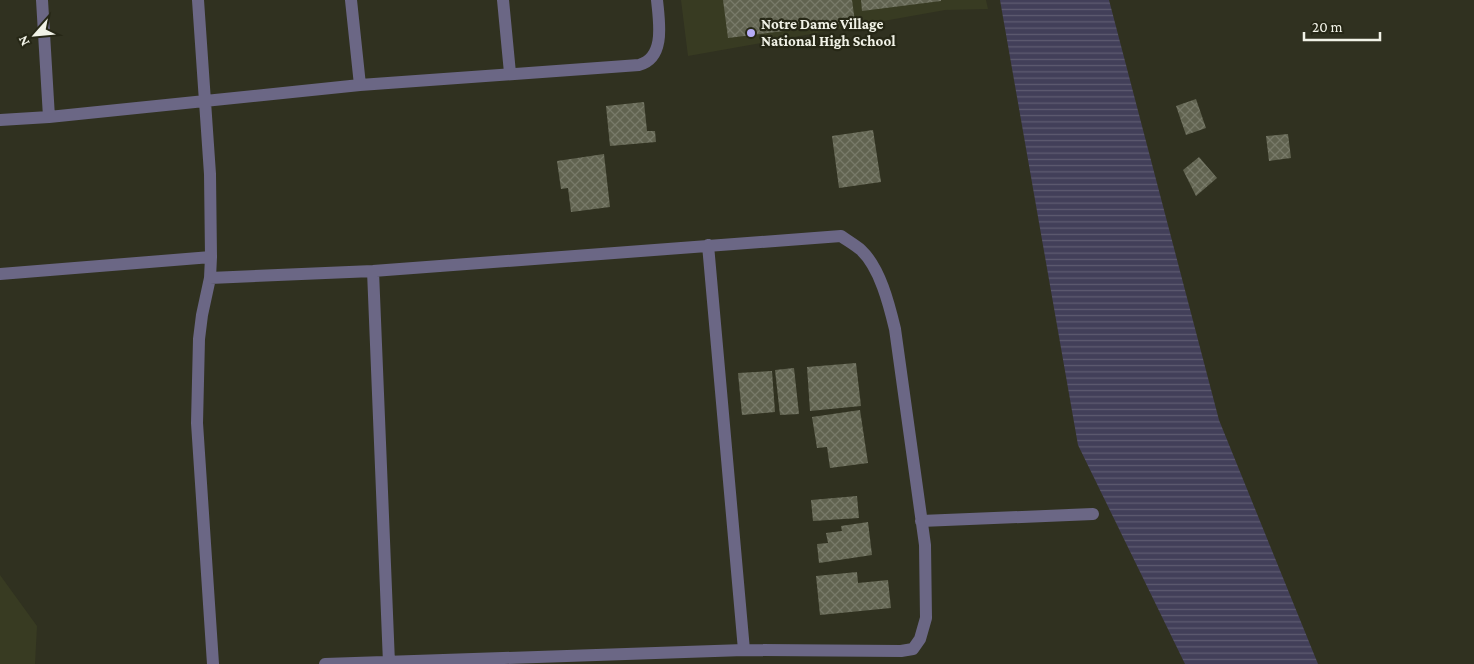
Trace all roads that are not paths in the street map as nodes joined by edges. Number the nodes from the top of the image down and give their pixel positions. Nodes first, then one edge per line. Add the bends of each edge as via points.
1 (42, 0) edge
2 (198, 0) edge
3 (351, 0) edge
4 (503, 0) edge
5 (657, 0) edge
6 (510, 73) junction
7 (360, 85) junction
8 (206, 100) junction
9 (49, 117) junction
10 (0, 120) edge
11 (708, 245) junction
12 (211, 258) junction
13 (373, 271) junction
14 (0, 274) edge
15 (210, 278) junction
16 (1093, 514) dead end
17 (921, 521) junction
18 (744, 650) junction
19 (389, 663) junction
20 (213, 664) edge
21 (326, 664) edge

1 - 9 street
2 - 8 street
3 - 7 street
4 - 6 street
5 - 6 street via 658,45 646,63
6 - 7 street
7 - 8 street
8 - 9 street
8 - 12 street
9 - 10 street
11 - 13 street
11 - 17 street via 841,236 862,250 877,274 895,329
11 - 18 street
12 - 14 street
12 - 15 street
13 - 15 street
13 - 19 street
15 - 20 street via 199,339 197,422
16 - 17 street
17 - 18 street via 926,618 920,639 912,649
18 - 19 street
19 - 21 street

